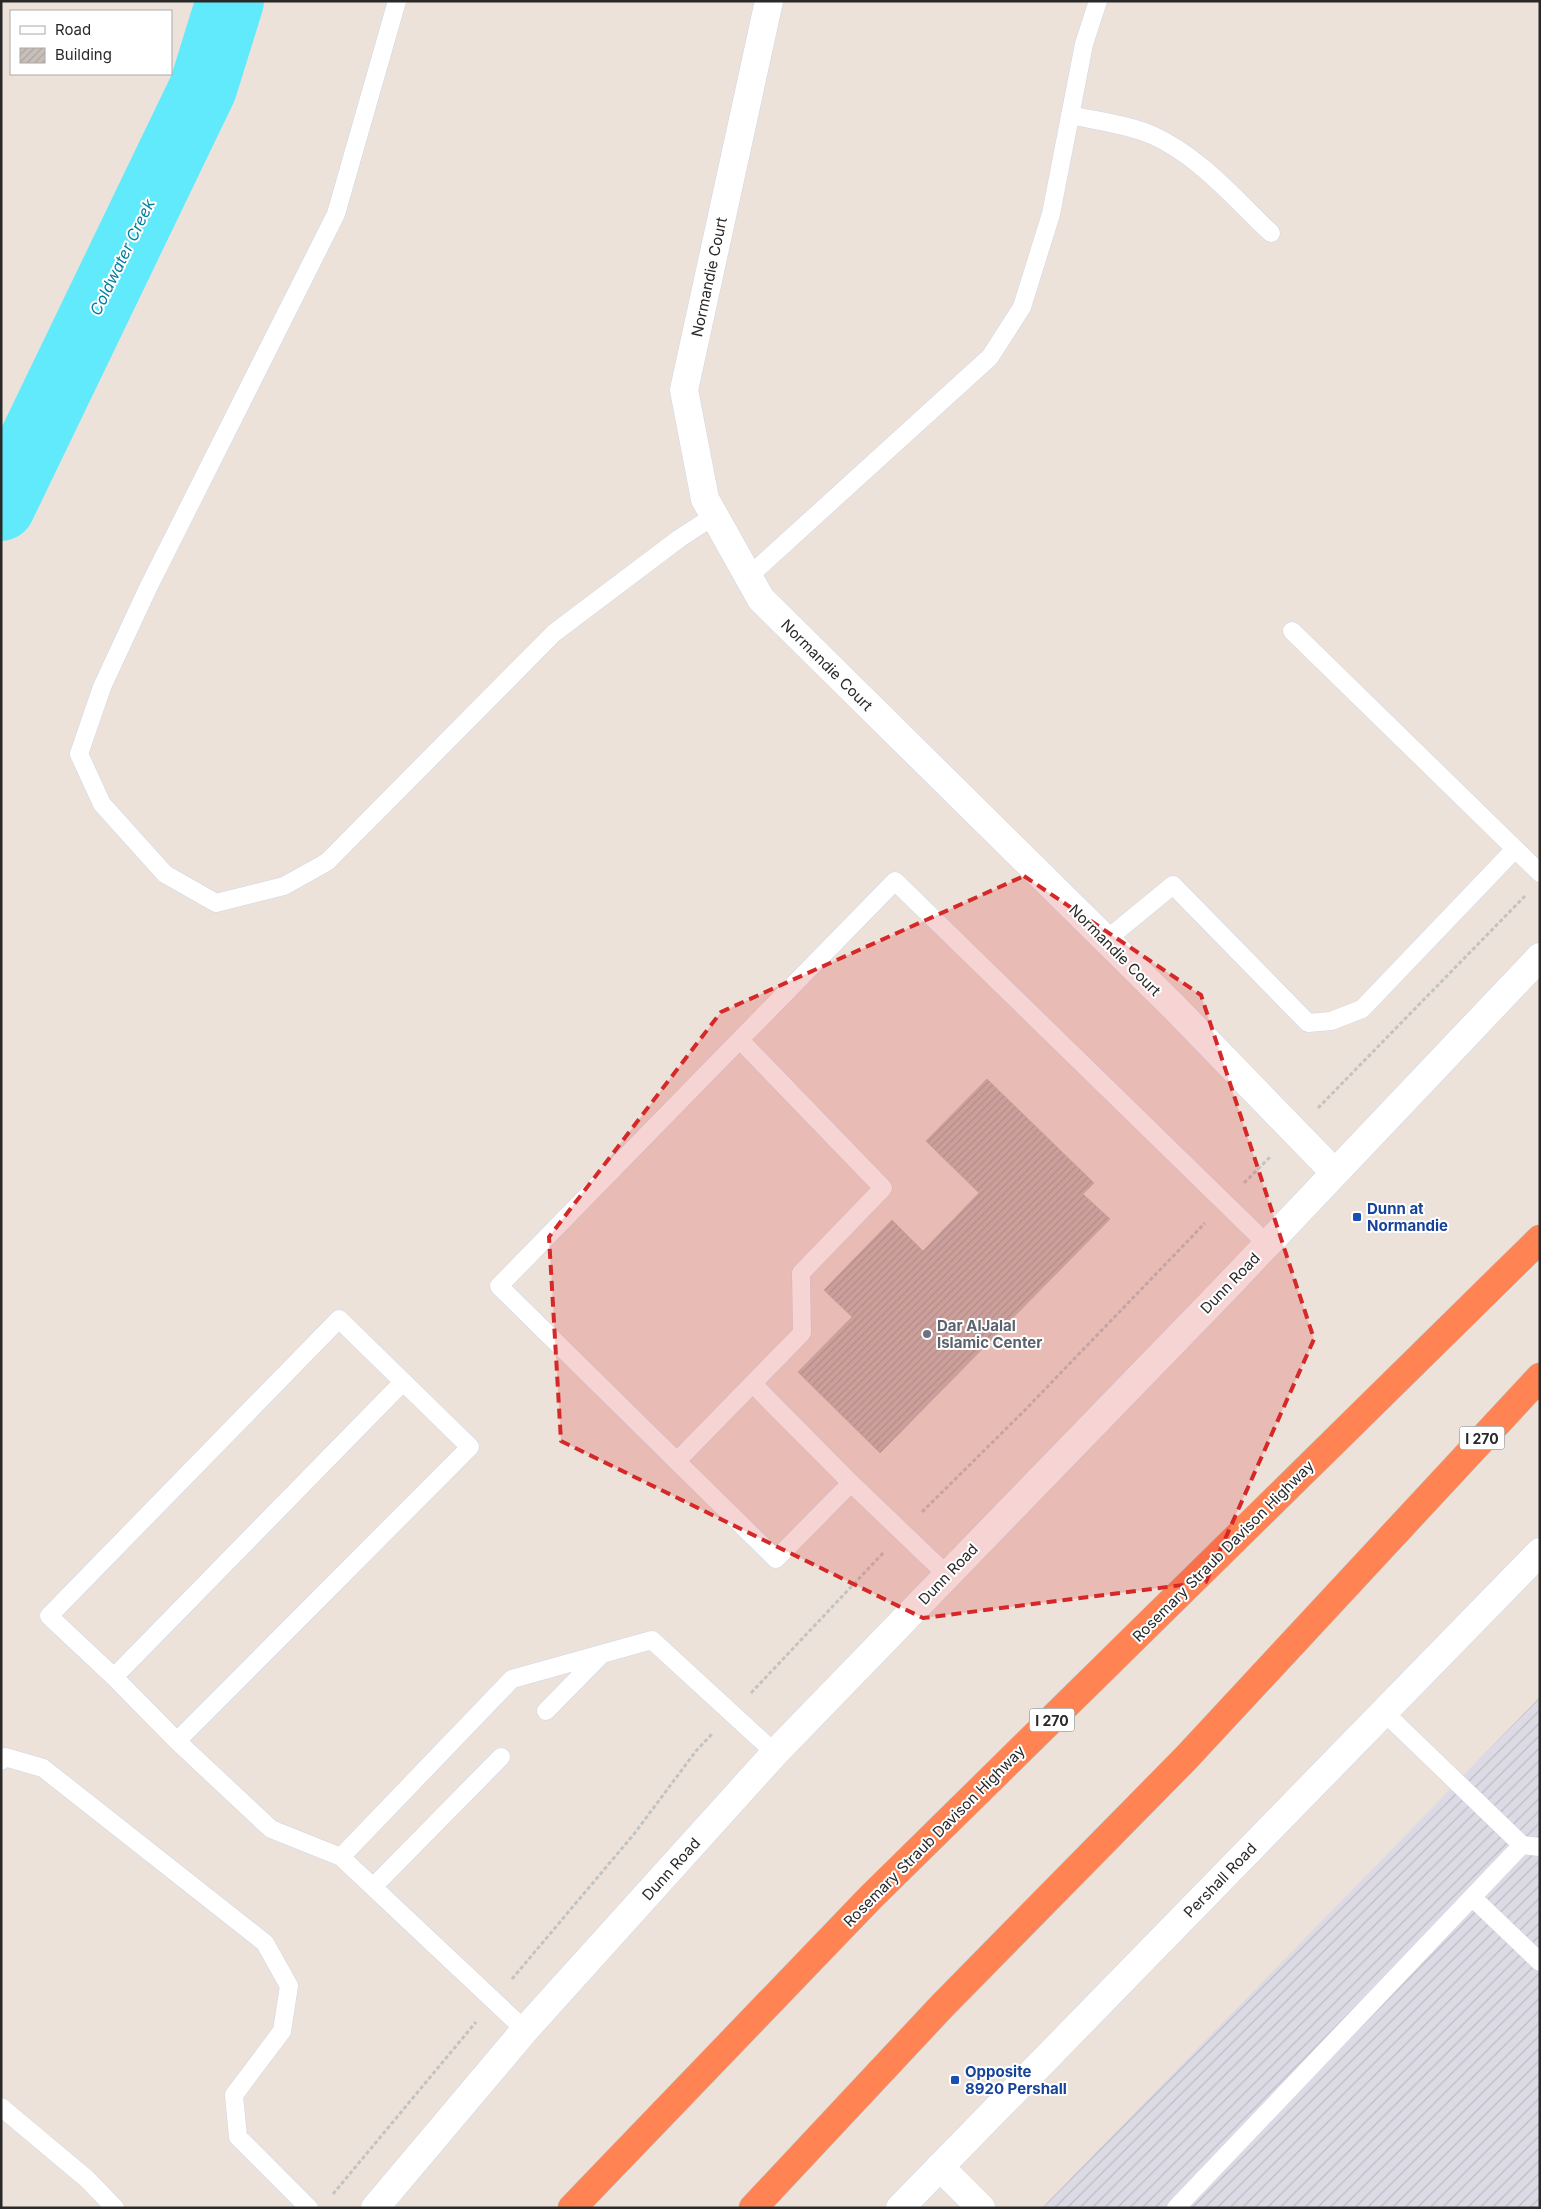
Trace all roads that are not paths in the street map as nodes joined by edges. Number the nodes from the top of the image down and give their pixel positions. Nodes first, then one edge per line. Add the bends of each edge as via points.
1 (397, 1) edge
2 (769, 1) edge
3 (1098, 1) edge
4 (1070, 115) junction
5 (1271, 232) dead end
6 (714, 516) junction
7 (748, 577) junction
8 (1292, 631) dead end
9 (1515, 849) junction
10 (1540, 873) edge
11 (1106, 940) junction
12 (1540, 957) edge
13 (740, 1040) junction
14 (1334, 1172) junction
15 (1540, 1240) edge
16 (1267, 1244) junction
17 (1540, 1377) edge
18 (403, 1382) junction
19 (753, 1384) junction
20 (676, 1461) junction
21 (850, 1483) junction
22 (1540, 1552) edge
23 (948, 1575) junction
24 (600, 1655) junction
25 (114, 1677) junction
26 (546, 1711) dead end
27 (1384, 1712) junction
28 (178, 1741) junction
29 (775, 1752) junction
30 (501, 1757) dead end
31 (1, 1761) edge
32 (1522, 1845) junction
33 (1540, 1847) edge
34 (340, 1858) junction
35 (373, 1887) junction
36 (1473, 1898) junction
37 (1540, 1962) edge
38 (525, 2030) junction
39 (1, 2107) edge
40 (940, 2167) junction
41 (115, 2208) edge
42 (309, 2208) edge
43 (375, 2208) edge
44 (572, 2208) edge
45 (753, 2208) edge
46 (900, 2208) edge
47 (981, 2208) edge
48 (1176, 2208) edge

1 - 6 lane via 336,214 148,588 102,687 79,754 102,804 165,874 216,903 284,886 326,862 554,633
2 - 6 street, Normandie Court via 684,390 705,499
3 - 4 lane via 1084,44
4 - 5 lane via 1121,126 1172,145 1198,164
4 - 7 lane via 1051,214 1022,307 990,356
6 - 7 street, Normandie Court
7 - 11 street, Normandie Court via 761,599
8 - 9 lane
9 - 10 lane
9 - 11 lane via 1362,1009 1331,1021 1308,1023 1173,885
11 - 14 street, Normandie Court
12 - 14 street, Dunn Road
13 - 16 lane via 895,880
13 - 19 lane via 883,1188 801,1273 802,1333
13 - 20 lane via 499,1286
14 - 16 street, Dunn Road
15 - 44 highway, Rosemary Straub Davison Highway / I 270 via 870,1898
16 - 23 street, Dunn Road
17 - 45 highway, I 270 via 1186,1758 943,2006
18 - 25 lane
18 - 25 lane via 339,1319 325,1333 49,1616
18 - 28 lane via 470,1447
19 - 20 lane
19 - 21 lane
20 - 21 lane via 776,1559
21 - 23 lane
22 - 27 street, Pershall Road
23 - 29 street, Dunn Road
24 - 26 lane
24 - 29 lane via 652,1640
24 - 34 lane via 512,1679
25 - 28 lane
27 - 32 lane
27 - 40 street, Pershall Road
28 - 34 lane via 270,1828
29 - 38 street, Dunn Road
30 - 35 lane
31 - 42 lane via 5,1757 42,1768 265,1943 288,1986 282,2031 234,2095 238,2137
32 - 33 lane
32 - 36 lane
34 - 35 lane
35 - 38 lane
36 - 37 lane
36 - 48 lane
38 - 43 street, Dunn Road
39 - 41 lane via 87,2179
40 - 46 street, Pershall Road
40 - 47 street

